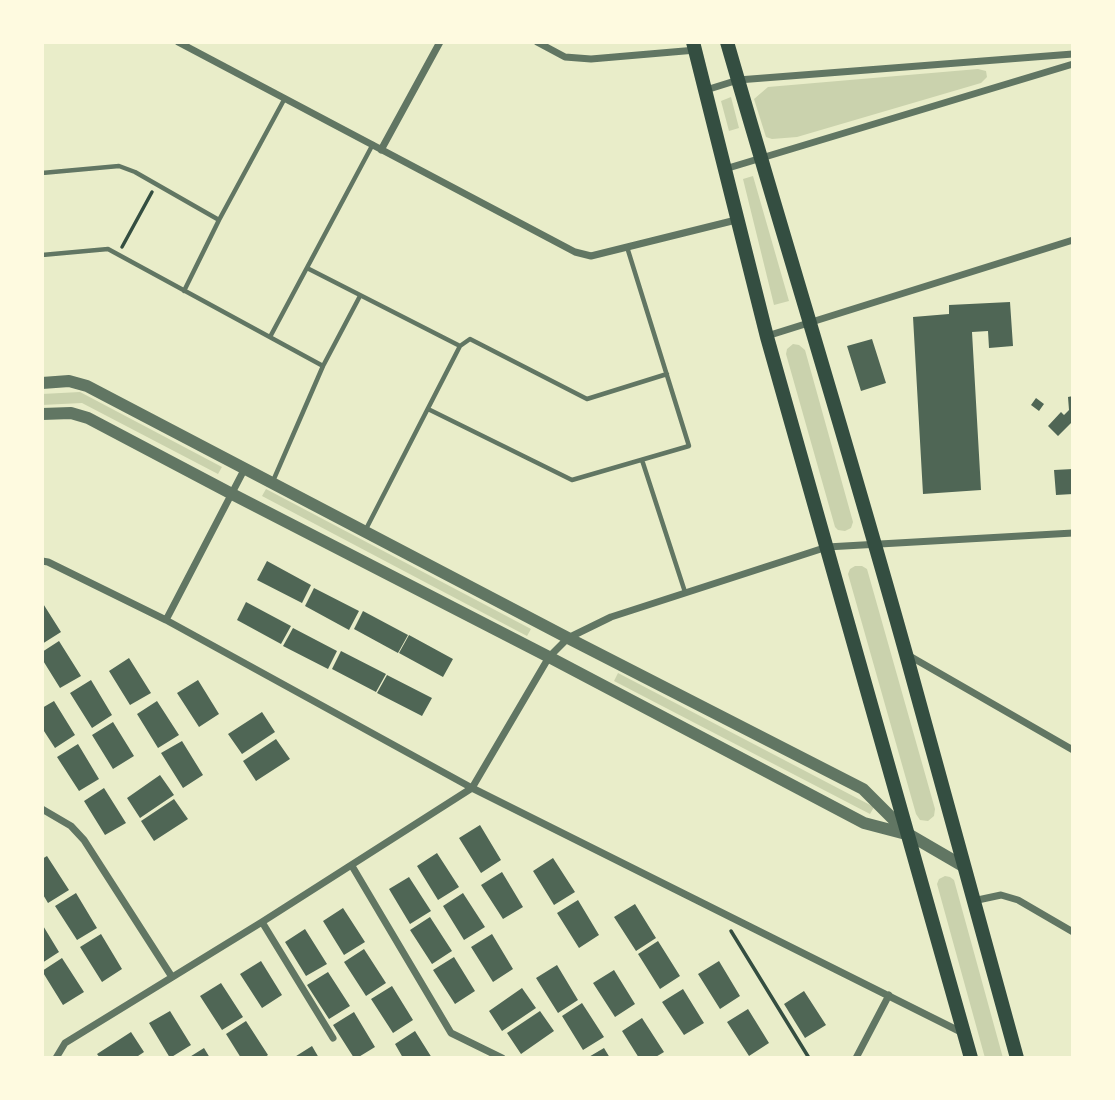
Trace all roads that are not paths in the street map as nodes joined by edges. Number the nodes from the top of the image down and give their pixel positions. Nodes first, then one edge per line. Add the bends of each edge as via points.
1 (178, 42) edge
2 (440, 42) edge
3 (537, 42) edge
4 (727, 42) edge
5 (695, 46) edge
6 (1073, 54) edge
7 (1073, 64) edge
8 (738, 80) junction
9 (706, 90) junction
10 (285, 98) junction
11 (373, 144) junction
12 (381, 150) junction
13 (760, 159) junction
14 (725, 170) junction
15 (42, 173) edge
16 (219, 220) junction
17 (736, 220) junction
18 (1073, 240) edge
19 (628, 247) junction
20 (42, 255) edge
21 (307, 268) junction
22 (184, 290) junction
23 (360, 296) junction
24 (811, 323) junction
25 (270, 337) junction
26 (766, 337) junction
27 (460, 346) junction
28 (323, 366) junction
29 (667, 374) junction
30 (42, 383) edge
31 (428, 409) junction
32 (42, 414) edge
33 (642, 460) junction
34 (245, 468) junction
35 (272, 482) junction
36 (232, 494) junction
37 (365, 532) junction
38 (1073, 533) edge
39 (874, 544) junction
40 (827, 547) junction
41 (42, 561) edge
42 (685, 592) junction
43 (166, 620) junction
44 (568, 638) junction
45 (906, 653) junction
46 (549, 657) junction
47 (1073, 750) edge
48 (472, 788) junction
49 (42, 809) edge
50 (908, 834) junction
51 (352, 866) junction
52 (963, 866) junction
53 (973, 901) junction
54 (262, 922) junction
55 (1073, 932) edge
56 (172, 977) junction
57 (889, 995) junction
58 (965, 1034) junction
59 (333, 1038) dead end
60 (56, 1058) edge
61 (502, 1058) edge
62 (856, 1058) edge
63 (971, 1058) edge
64 (1017, 1058) edge

1 - 10 street
2 - 12 street
3 - 5 street via 565,57 591,59
4 - 8 main road
5 - 9 main road
6 - 8 street
7 - 13 street
8 - 9 street
8 - 13 main road
9 - 14 main road
10 - 11 street
10 - 16 lane
11 - 12 street
11 - 21 lane
12 - 19 street via 575,252 591,256
13 - 14 street
13 - 24 main road
14 - 17 main road
15 - 16 lane via 119,166
16 - 22 lane
17 - 19 street
17 - 26 main road
18 - 24 street
19 - 29 lane
20 - 22 lane via 108,249
21 - 23 lane
21 - 25 lane
22 - 25 lane
23 - 27 lane
23 - 28 lane
24 - 26 street
24 - 39 main road
25 - 28 lane
26 - 40 main road
27 - 29 lane via 470,339 587,398
27 - 31 lane
28 - 35 lane
29 - 33 lane via 689,446
30 - 34 street via 69,381 87,386
31 - 33 lane via 572,480
31 - 37 lane
32 - 36 street via 71,413 88,418
33 - 42 lane
34 - 35 street
34 - 36 street
35 - 37 street
36 - 43 street
36 - 46 street
37 - 44 street
38 - 39 street
39 - 40 street
39 - 45 main road
40 - 42 street
40 - 50 main road
41 - 43 street
42 - 44 street via 611,617
43 - 48 street
44 - 46 street
44 - 50 street via 863,789
45 - 47 street
45 - 52 main road
46 - 48 street
46 - 50 street via 864,823
48 - 51 street
48 - 57 street
49 - 56 street via 71,826 84,840
50 - 52 street
50 - 58 main road
51 - 54 street
51 - 61 street via 451,1032
52 - 53 main road
53 - 55 street via 1001,895 1018,900
53 - 64 main road
54 - 56 street
54 - 59 street
56 - 60 street via 65,1044
57 - 58 street
57 - 62 street
58 - 63 main road

